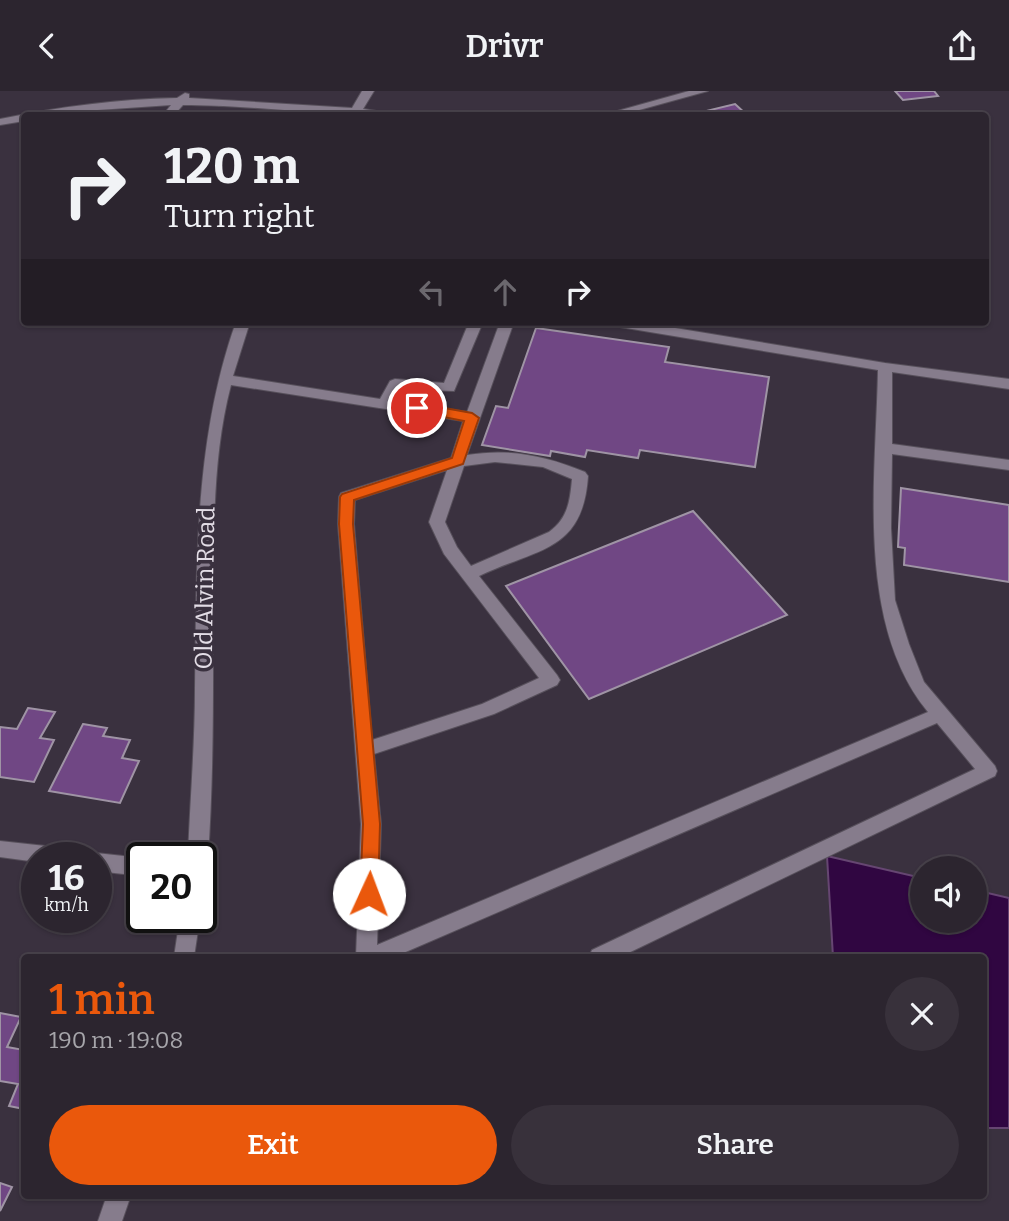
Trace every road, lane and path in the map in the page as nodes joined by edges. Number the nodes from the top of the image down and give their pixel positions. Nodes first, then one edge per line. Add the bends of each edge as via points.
1 (368, 91) edge
2 (702, 91) edge
3 (185, 96) junction
4 (102, 100) junction
5 (38, 112) edge
6 (111, 112) edge
7 (171, 112) edge
8 (336, 112) edge
9 (356, 112) edge
10 (621, 112) edge
11 (21, 117) edge
12 (0, 122) edge
13 (242, 326) edge
14 (474, 326) edge
15 (506, 326) edge
16 (638, 326) edge
17 (885, 367) junction
18 (223, 379) junction
19 (1009, 384) edge
20 (386, 402) junction
21 (472, 418) junction
22 (885, 448) junction
23 (458, 461) junction
24 (1009, 465) edge
25 (469, 574) junction
26 (941, 714) junction
27 (364, 750) junction
28 (199, 842) edge
29 (0, 849) edge
30 (21, 852) edge
31 (188, 933) edge
32 (184, 954) edge
33 (366, 954) edge
34 (379, 954) edge
35 (605, 954) edge
36 (118, 1199) edge
37 (110, 1221) edge

1 - 9 street
2 - 10 street
3 - 4 street
3 - 7 street
3 - 8 street
4 - 5 street
4 - 6 street
11 - 12 street
13 - 18 street, Old Alvin Road
14 - 20 street via 449,388 395,384
15 - 21 street
16 - 17 street
17 - 19 street
17 - 22 street
18 - 20 street
18 - 28 street, Old Alvin Road via 206,499
20 - 21 street
21 - 23 street
22 - 24 street
22 - 26 street via 887,600 917,686
23 - 25 street via 437,522 450,550
23 - 25 street via 498,457 543,462 580,476 579,499 569,524 551,540
23 - 27 street via 347,497
25 - 27 street via 551,680 488,709
26 - 34 street
26 - 35 street via 988,771
27 - 33 street via 371,824
29 - 30 street
31 - 32 street
36 - 37 street

